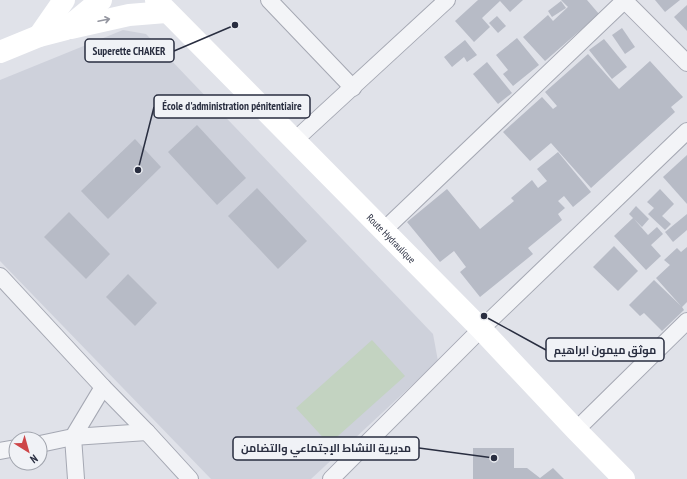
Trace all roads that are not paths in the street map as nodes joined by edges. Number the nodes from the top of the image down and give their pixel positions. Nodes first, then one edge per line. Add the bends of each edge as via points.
1 (63, 0) edge
2 (101, 0) edge
3 (269, 0) edge
4 (447, 0) edge
5 (625, 0) edge
6 (161, 6) edge
7 (66, 29) junction
8 (39, 36) junction
9 (0, 52) edge
10 (687, 63) edge
11 (353, 88) junction
12 (687, 131) edge
13 (295, 140) junction
14 (384, 230) junction
15 (0, 276) edge
16 (686, 323) edge
17 (481, 329) junction
18 (103, 387) junction
19 (576, 430) junction
20 (147, 432) junction
21 (73, 437) junction
22 (48, 442) edge
23 (76, 479) edge
24 (190, 479) edge
25 (331, 479) edge
26 (624, 479) edge

1 - 8 main road
2 - 7 main road
3 - 11 street
4 - 11 street
5 - 10 street
5 - 14 street
7 -> 6 main road
6 - 13 main road, Route Hydraulique
7 - 8 main road
8 - 9 main road
11 - 13 street
12 - 17 street
13 - 14 main road, Route Hydraulique
14 - 17 main road, Route Hydraulique
15 - 18 street
16 - 19 street
17 - 19 main road, Route Hydraulique
17 - 25 street
18 - 20 street
18 - 21 street
19 - 26 main road, Route Hydraulique
20 - 21 street
20 - 24 street
21 - 22 street
21 - 23 street

